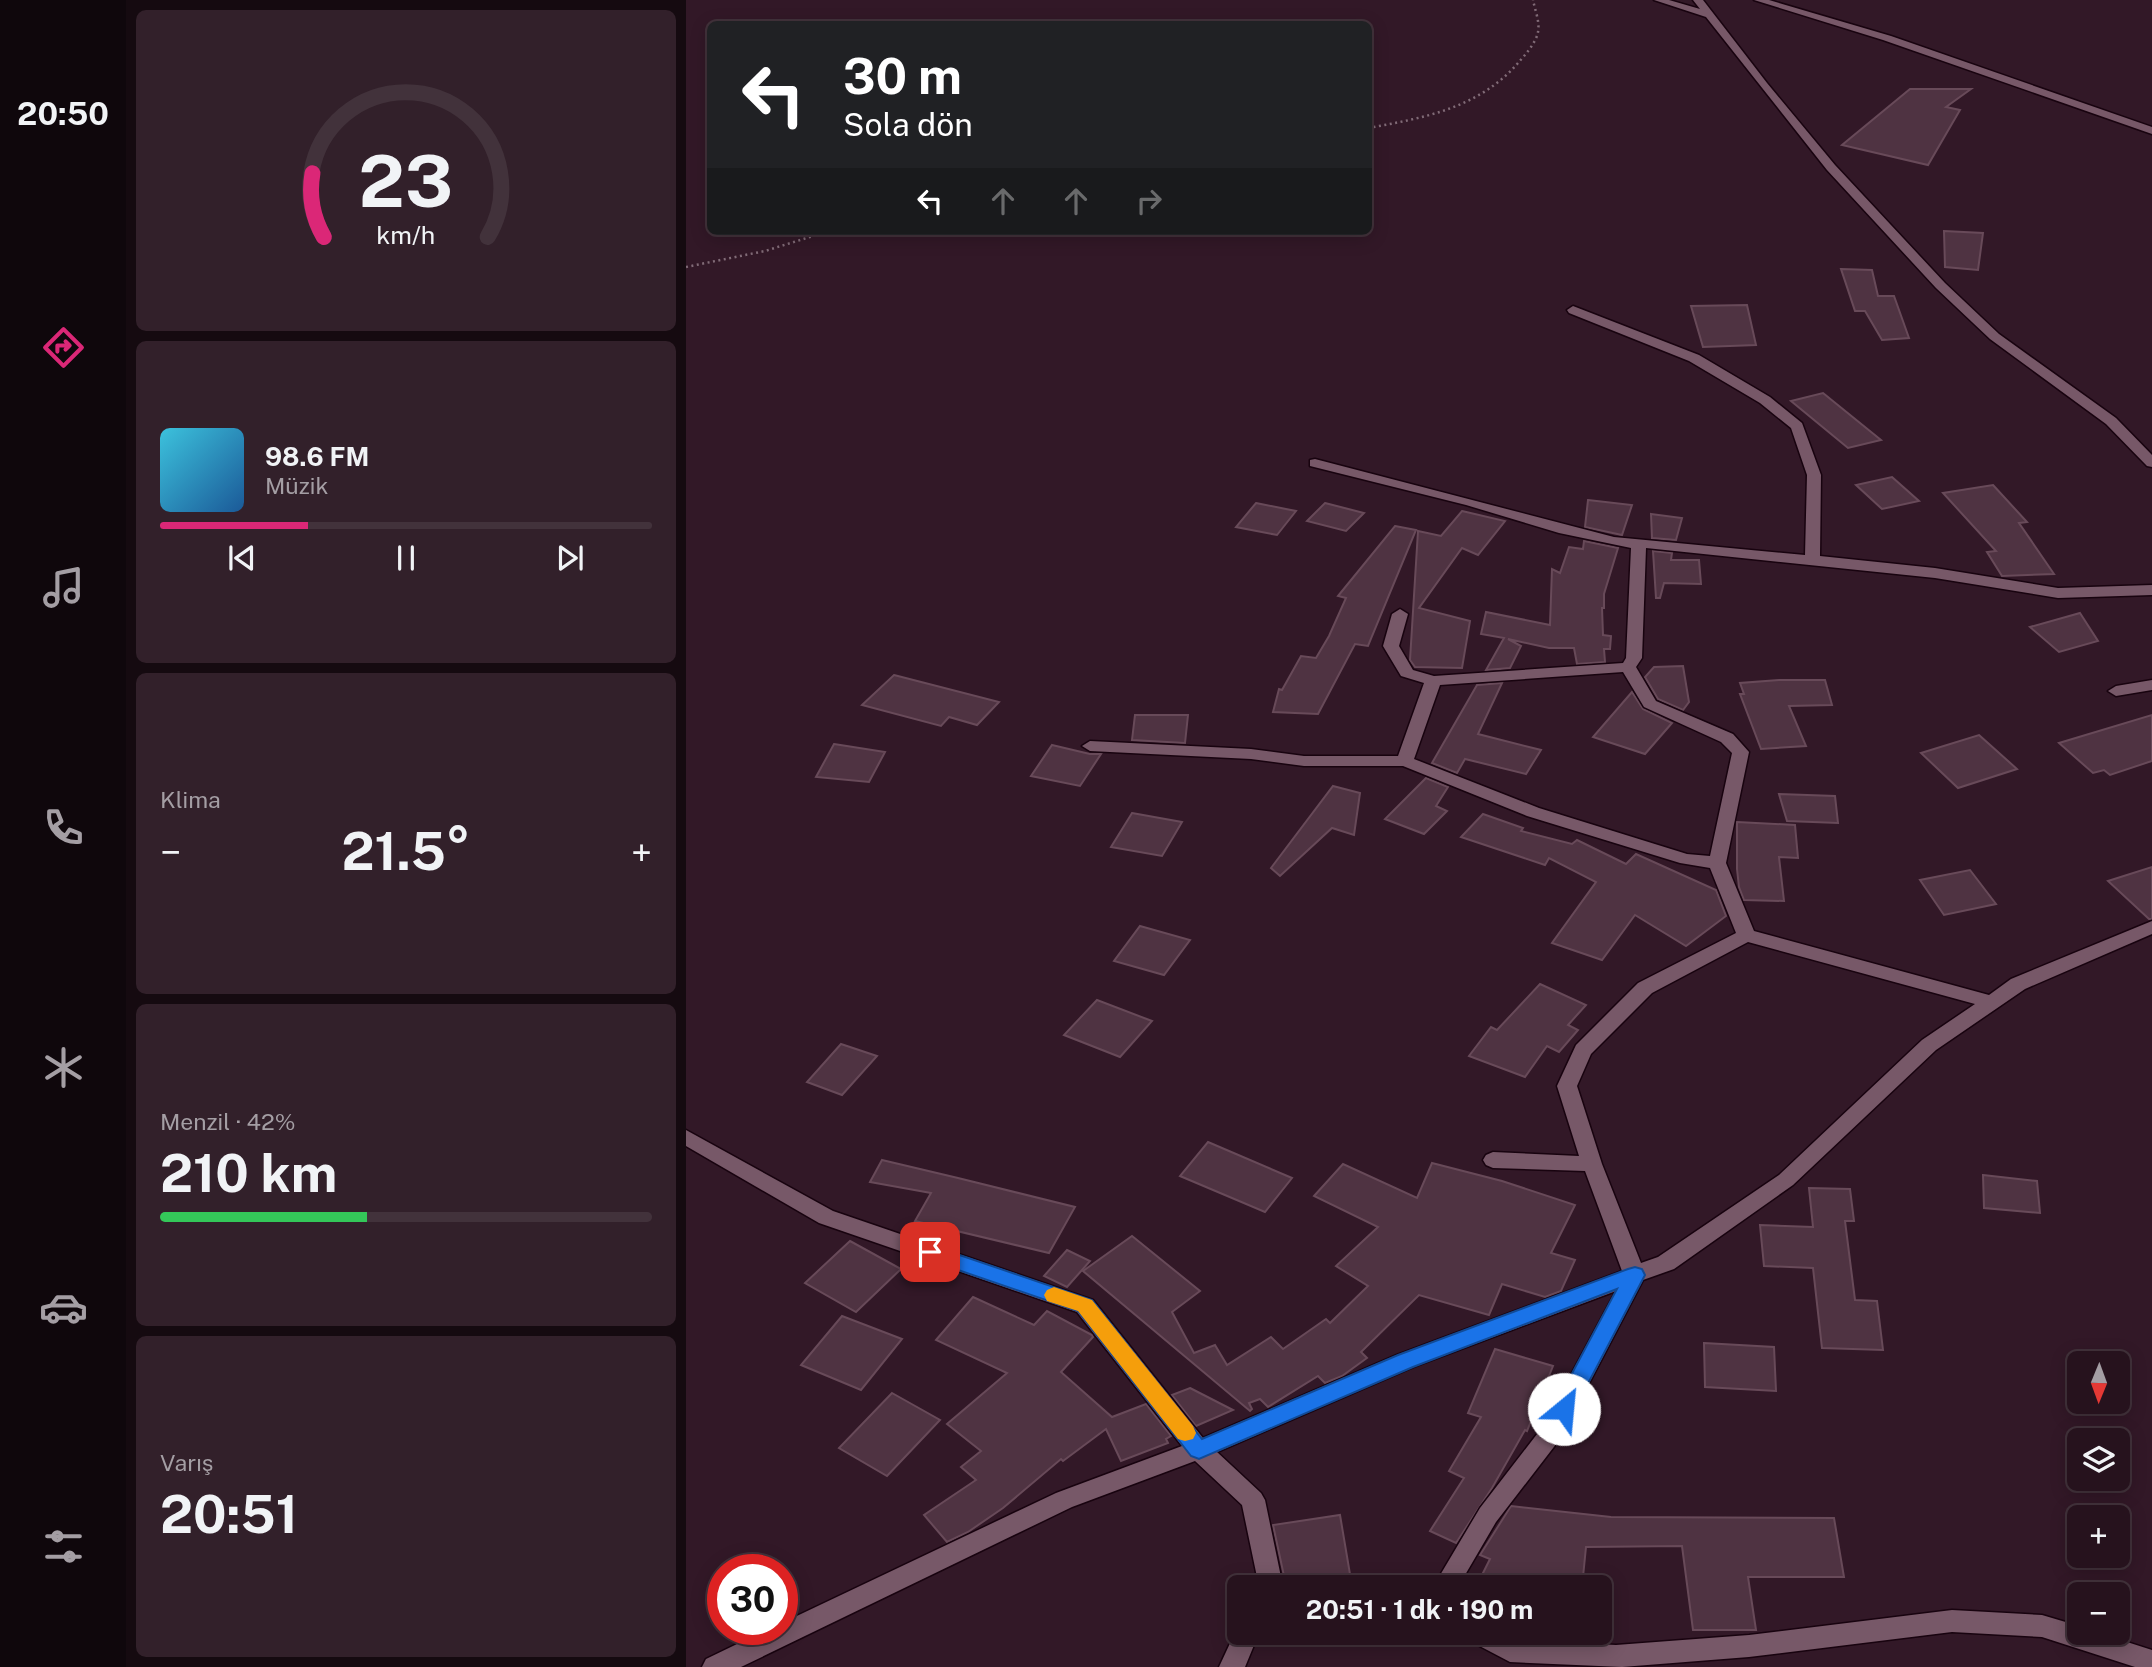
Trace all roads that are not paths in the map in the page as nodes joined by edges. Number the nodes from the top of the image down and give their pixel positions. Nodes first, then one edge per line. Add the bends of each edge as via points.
1 (1659, 0) edge
2 (1698, 0) edge
3 (1759, 0) edge
4 (1709, 15) junction
5 (2152, 131) edge
6 (1573, 310) dead end
7 (1315, 463) dead end
8 (2152, 463) edge
9 (1639, 545) junction
10 (1812, 559) junction
11 (2152, 590) edge
12 (1400, 614) dead end
13 (1628, 667) junction
14 (1433, 681) junction
15 (2152, 685) edge
16 (2116, 691) dead end
17 (1090, 746) dead end
18 (1405, 761) junction
19 (1717, 863) junction
20 (2152, 927) edge
21 (1746, 935) junction
22 (1992, 1002) junction
23 (686, 1137) edge
24 (1493, 1160) dead end
25 (1592, 1164) junction
26 (1635, 1275) junction
27 (1199, 1450) junction
28 (1269, 1575) edge
29 (1452, 1575) edge
30 (1241, 1645) edge
31 (1500, 1645) edge
32 (2152, 1661) edge
33 (715, 1667) edge
34 (1232, 1667) edge

1 - 4 street
2 - 4 street
3 - 5 street via 1887,38
4 - 8 street via 1819,153 1982,326 2111,421
6 - 10 street via 1694,358 1797,426 1814,475
7 - 9 street
9 - 10 street
9 - 13 street via 1634,658
10 - 11 street via 2058,593
12 - 14 street via 1391,646 1407,673
13 - 14 street
13 - 19 street via 1650,704 1727,738 1741,752
14 - 18 street
15 - 16 street
17 - 18 street via 1304,761
18 - 19 street via 1533,812 1686,859
19 - 21 street
20 - 22 street via 2018,984
21 - 22 street
21 - 25 street via 1645,988 1584,1049 1567,1086
22 - 26 street via 1929,1045 1786,1180 1665,1263
23 - 27 street via 826,1217 1085,1306
24 - 25 street
25 - 26 street
26 - 27 street via 1405,1361
26 - 29 street via 1552,1432 1488,1515
27 - 28 street via 1253,1500
27 - 33 street via 1064,1500
30 - 34 street
31 - 32 street via 1510,1651 1616,1656 1749,1646 1952,1621 2042,1626

